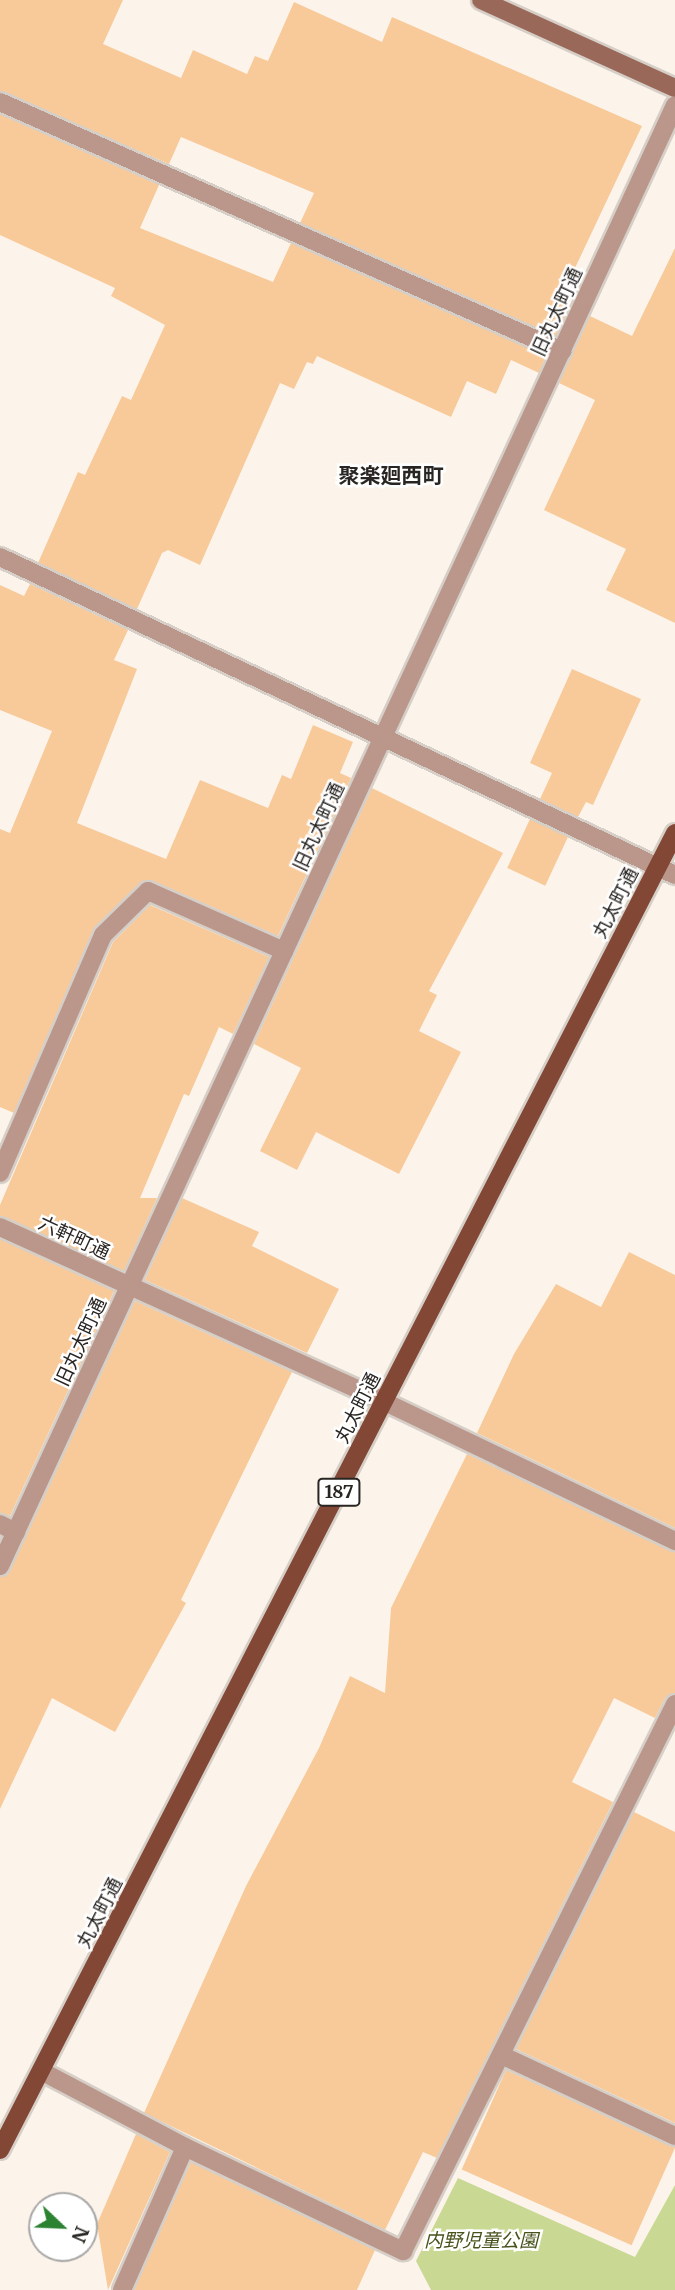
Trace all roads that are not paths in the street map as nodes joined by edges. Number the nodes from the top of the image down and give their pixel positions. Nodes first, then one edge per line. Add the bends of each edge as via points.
1 (481, 0) edge
2 (675, 88) edge
3 (0, 102) edge
4 (675, 105) edge
5 (562, 351) junction
6 (0, 557) edge
7 (383, 738) junction
8 (675, 833) edge
9 (658, 867) junction
10 (675, 875) edge
11 (284, 951) junction
12 (0, 1173) edge
13 (0, 1227) edge
14 (130, 1287) junction
15 (385, 1402) junction
16 (8, 1528) edge
17 (675, 1541) edge
18 (0, 1566) edge
19 (675, 1704) edge
20 (501, 2054) junction
21 (43, 2072) junction
22 (675, 2136) edge
23 (185, 2147) junction
24 (0, 2150) edge
25 (122, 2290) edge

1 - 2 street
3 - 5 street
4 - 5 street, 旧丸太町通
5 - 7 street, 旧丸太町通
6 - 7 street
7 - 9 street
7 - 11 street, 旧丸太町通
8 - 9 main road, 丸太町通 / 187
9 - 10 street
9 - 15 main road, 丸太町通 / 187
11 - 12 street via 148,891 103,935
11 - 14 street, 旧丸太町通
13 - 14 street, 六軒町通
14 - 15 street, 六軒町通
14 - 16 street, 旧丸太町通
15 - 17 street, 六軒町通
15 - 21 main road, 丸太町通 / 187
16 - 18 street, 旧丸太町通
19 - 20 street
20 - 22 street
20 - 23 street via 404,2251
21 - 23 street
21 - 24 main road, 丸太町通 / 187
23 - 25 street

